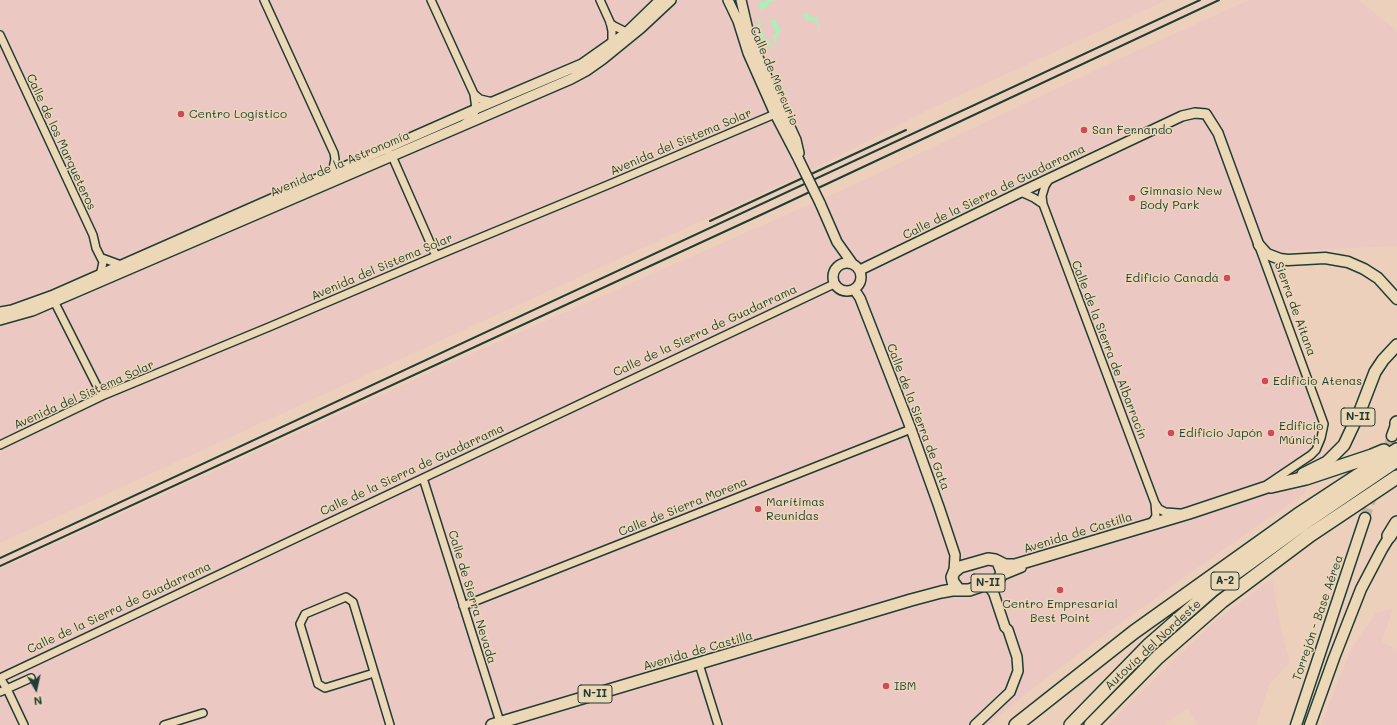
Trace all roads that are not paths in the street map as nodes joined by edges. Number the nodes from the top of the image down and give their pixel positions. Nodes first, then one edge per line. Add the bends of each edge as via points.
1 (264, 0) edge
2 (431, 0) edge
3 (600, 0) edge
4 (660, 0) edge
5 (671, 0) edge
6 (728, 0) edge
7 (741, 0) edge
8 (610, 22) junction
9 (629, 34) junction
10 (0, 35) edge
11 (612, 43) junction
12 (474, 94) junction
13 (775, 95) junction
14 (493, 102) junction
15 (476, 109) junction
16 (775, 114) junction
17 (1206, 114) joint
18 (460, 126) junction
19 (790, 126) junction
20 (400, 143) junction
21 (380, 151) junction
22 (334, 153) junction
23 (392, 156) junction
24 (800, 160) junction
25 (350, 165) junction
26 (358, 170) junction
27 (332, 173) junction
28 (1050, 178) junction
29 (1021, 192) junction
30 (1043, 204) junction
31 (837, 242) junction
32 (1259, 245) junction
33 (436, 256) junction
34 (102, 258) junction
35 (852, 264) junction
36 (121, 265) junction
37 (837, 266) junction
38 (860, 270) junction
39 (101, 273) junction
40 (97, 283) junction
41 (834, 284) junction
42 (66, 289) junction
43 (854, 289) junction
44 (42, 300) junction
45 (1397, 300) edge
46 (54, 301) junction
47 (0, 312) edge
48 (0, 320) edge
49 (1397, 345) edge
50 (102, 396) junction
51 (911, 429) junction
52 (1396, 430) edge
53 (0, 444) edge
54 (1397, 450) edge
55 (1397, 460) edge
56 (1397, 477) edge
57 (423, 478) junction
58 (1266, 488) junction
59 (1155, 503) junction
60 (1189, 513) junction
61 (1365, 518) tunnel mouth
62 (1397, 523) edge
63 (1150, 525) junction
64 (1393, 531) edge
65 (954, 555) junction
66 (998, 562) junction
67 (970, 564) junction
68 (953, 575) junction
69 (1000, 578) junction
70 (984, 585) junction
71 (959, 590) junction
72 (911, 600) junction
73 (463, 606) junction
74 (1008, 630) junction
75 (1158, 657) junction
76 (699, 664) junction
77 (374, 673) junction
78 (0, 678) edge
79 (31, 678) dead end
80 (7, 689) junction
81 (0, 692) edge
82 (203, 713) dead end
83 (496, 724) edge
84 (24, 725) edge
85 (164, 725) edge
86 (390, 725) edge
87 (718, 725) edge
88 (975, 725) edge
89 (1016, 725) edge
90 (1071, 725) edge
91 (1091, 725) edge
92 (1100, 725) edge
93 (1296, 725) edge
94 (1310, 725) edge

1 - 22 street
2 - 12 street
3 - 8 street
4 - 9 street, Avenida de la Astronomía
5 - 9 street, Avenida de la Astronomía
6 - 16 street, Calle de Mercurio
7 - 13 street, Calle de Mercurio via 754,47
8 - 9 street
8 - 11 street
9 - 11 street, Avenida de la Astronomía
9 - 18 street, Avenida de la Astronomía via 603,59 578,75
10 - 34 street, Calle de los Marqueteros
11 - 14 street, Avenida de la Astronomía via 582,64
12 - 14 street via 480,99
12 - 15 street
13 - 16 street
13 - 19 street, Calle de Mercurio
14 - 15 street, Avenida de la Astronomía
15 - 18 street via 473,116
15 - 20 street, Avenida de la Astronomía
16 - 19 street
16 - 24 street, Calle de Mercurio
16 - 33 street, Avenida del Sistema Solar
17 - 28 street, Calle de la Sierra de Guadarrama via 1182,116
17 - 32 street, Sierra de Aitana via 1218,133
18 - 23 street, Avenida de la Astronomía
19 - 24 street, Calle de Mercurio
20 - 21 street, Avenida de la Astronomía
20 - 23 street
21 - 23 street
21 - 25 street, Avenida de la Astronomía
22 - 25 street
22 - 27 street
23 - 26 street, Avenida de la Astronomía
23 - 33 street
24 - 31 street, Calle de Mercurio, bridge
25 - 26 street
25 - 27 street, Avenida de la Astronomía
26 - 40 street, Avenida de la Astronomía
27 - 36 street, Avenida de la Astronomía
28 - 29 street, Calle de la Sierra de Guadarrama
28 - 30 street, Calle de la Sierra de Albarracín via 1042,196
29 - 30 street
29 - 38 street, Calle de la Sierra de Guadarrama
30 - 59 street, Calle de la Sierra de Albarracín
31 - 35 street
31 - 37 street
32 - 45 main road via 1267,254 1280,259 1325,258 1348,262 1378,278
32 - 58 street, Sierra de Aitana via 1324,424 1316,450
33 - 50 street, Avenida del Sistema Solar
34 - 36 street
34 - 39 street, Calle de los Marqueteros
35 - 37 street via 842,263
35 - 38 street
36 - 39 street, Avenida de la Astronomía
37 - 41 street via 832,278
38 - 43 street via 860,282
39 - 40 street, Calle de los Marqueteros
39 - 42 street, Avenida de la Astronomía
40 - 46 street, Avenida de la Astronomía
41 - 43 street via 843,291
41 - 57 street, Calle de la Sierra de Guadarrama
42 - 44 street, Avenida de la Astronomía
42 - 46 street
43 - 51 street, Calle de la Sierra de Gata via 860,298
44 - 46 street
44 - 47 street, Avenida de la Astronomía
46 - 48 street, Avenida de la Astronomía via 32,311
46 - 50 street
49 - 58 main road, N-II via 1375,372 1350,434 1336,454 1319,467
50 - 53 street, Avenida del Sistema Solar
51 - 65 street, Calle de la Sierra de Gata
51 - 73 street, Calle de Sierra Morena
52 - 58 highway via 1372,456 1300,480
54 - 89 highway via 1298,515 1134,632
55 - 90 highway, Autovía del Nordeste / A-2 via 1212,590 1148,646
56 - 75 highway, Autovía del Nordeste / A-2 via 1310,535 1222,601
57 - 73 street, Calle de Sierra Nevada
57 - 78 street, Calle de la Sierra de Guadarrama
58 - 60 main road, N-II
59 - 60 street via 1165,512
59 - 63 street, Calle de la Sierra de Albarracín via 1156,516
60 - 63 main road, N-II
61 - 93 main road, Torrejón - Base Aérea
62 - 64 highway
63 - 66 main road, Avenida de Castilla / N-II via 1015,566
63 - 69 street, Avenida de Castilla / N-II via 1138,533 1016,570
64 - 94 main road via 1361,589
65 - 67 street
65 - 68 street, Calle de la Sierra de Gata
66 - 67 main road, N-II via 988,559
66 - 69 main road, N-II via 1002,572
67 - 68 main road, N-II via 958,568
68 - 71 main road, N-II via 953,582
68 - 72 main road, Avenida de Castilla / N-II via 946,583
69 - 70 main road, N-II
69 - 74 street via 999,592 1010,626
70 - 71 main road, N-II
70 - 74 street via 994,594 1005,628
71 - 72 main road, Avenida de Castilla / N-II
72 - 76 main road, Avenida de Castilla / N-II
73 - 83 street, Calle de Sierra Nevada
74 - 88 street via 1017,657 1018,671 1010,692
75 - 91 highway, Autovía del Nordeste / A-2
75 - 92 highway
76 - 83 main road, Avenida de Castilla / N-II
76 - 87 street
77 - 77 street via 353,602 346,597 305,614 300,624 318,684 325,688
77 - 86 street
78 - 80 street
79 - 80 street
80 - 81 street
80 - 84 street
82 - 85 street

